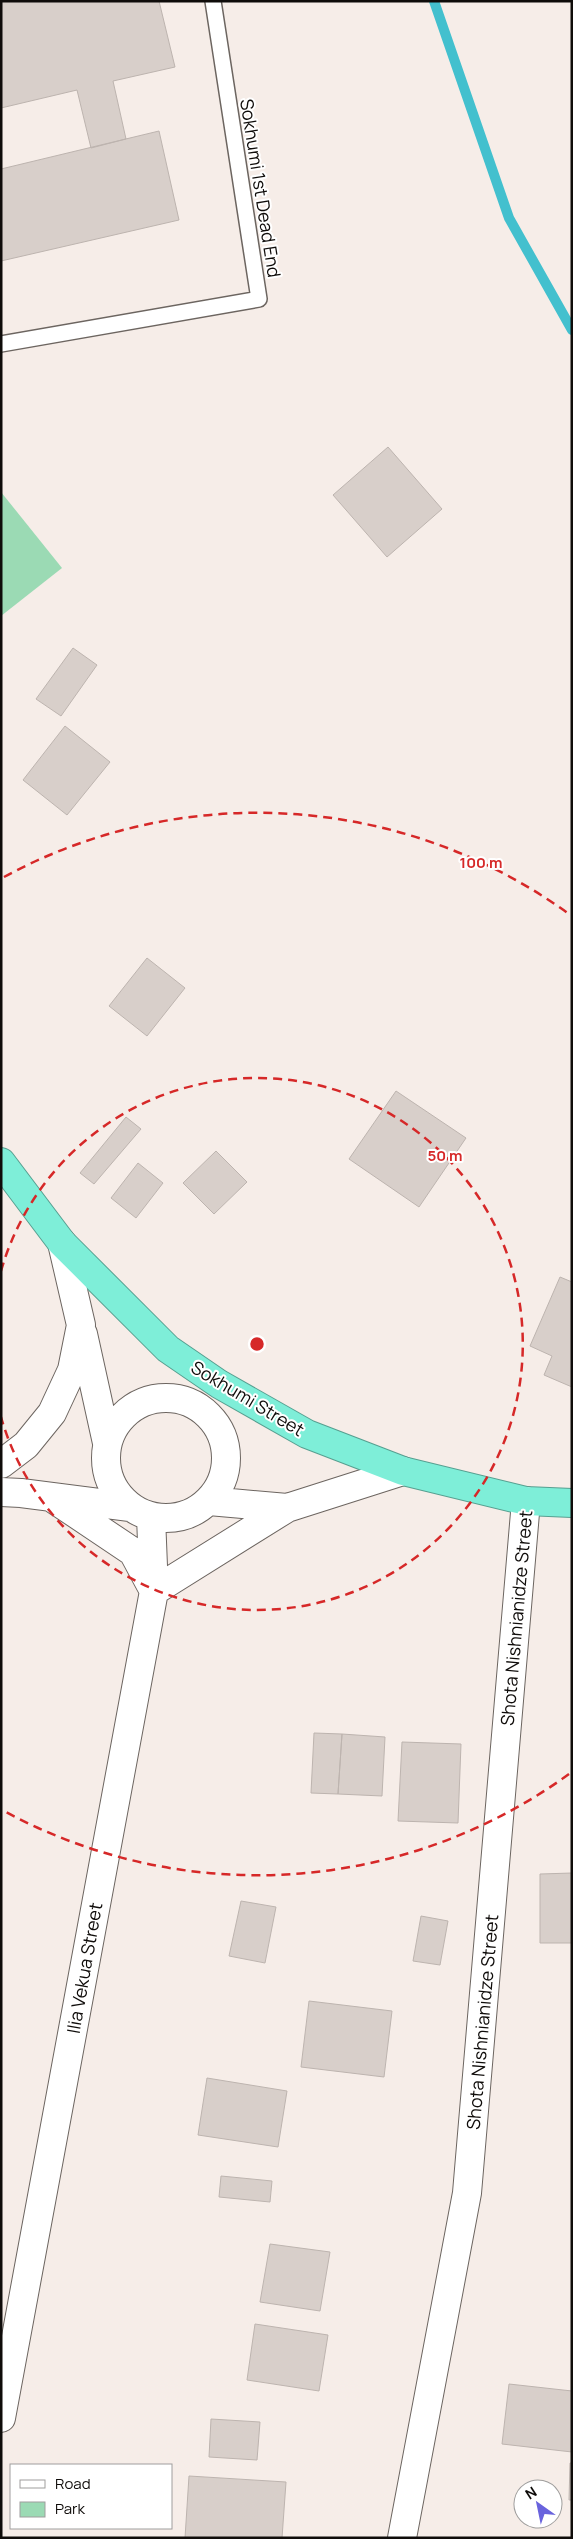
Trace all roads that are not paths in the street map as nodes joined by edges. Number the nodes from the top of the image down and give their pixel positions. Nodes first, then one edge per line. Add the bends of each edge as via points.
1 (213, 1) edge
2 (1, 344) edge
3 (1, 1162) edge
4 (62, 1243) junction
5 (81, 1325) junction
6 (219, 1384) junction
7 (203, 1410) junction
8 (108, 1443) junction
9 (1, 1464) edge
10 (403, 1471) junction
11 (1, 1492) edge
12 (52, 1497) junction
13 (209, 1501) junction
14 (526, 1501) junction
15 (572, 1503) edge
16 (287, 1508) junction
17 (140, 1512) junction
18 (154, 1591) junction
19 (1, 2418) edge
20 (402, 2538) edge

1 - 2 lane, Sokhumi 1st Dead End via 259,299
3 - 4 highway, Sokhumi Street
4 - 5 street
4 - 6 highway, Sokhumi Street via 168,1349
5 - 8 street
5 - 9 street via 72,1370 52,1413 26,1445
6 - 7 street
6 - 10 highway, Sokhumi Street via 307,1434
7 - 8 street via 186,1400 166,1397 147,1400 129,1410 115,1424
7 - 13 street via 217,1425 226,1444 226,1465 221,1484
8 - 17 street via 105,1460 108,1478 117,1494
10 - 14 highway, Sokhumi Street
10 - 16 street
11 - 12 street
12 - 17 street
12 - 18 street via 133,1552
13 - 16 street
13 - 17 street via 182,1517 166,1519
14 - 15 highway, Sokhumi Street
14 - 20 street, Shota Nishnianidze Street via 467,2193
16 - 18 street
17 - 18 street, Ilia Vekua Street
18 - 19 street, Ilia Vekua Street

